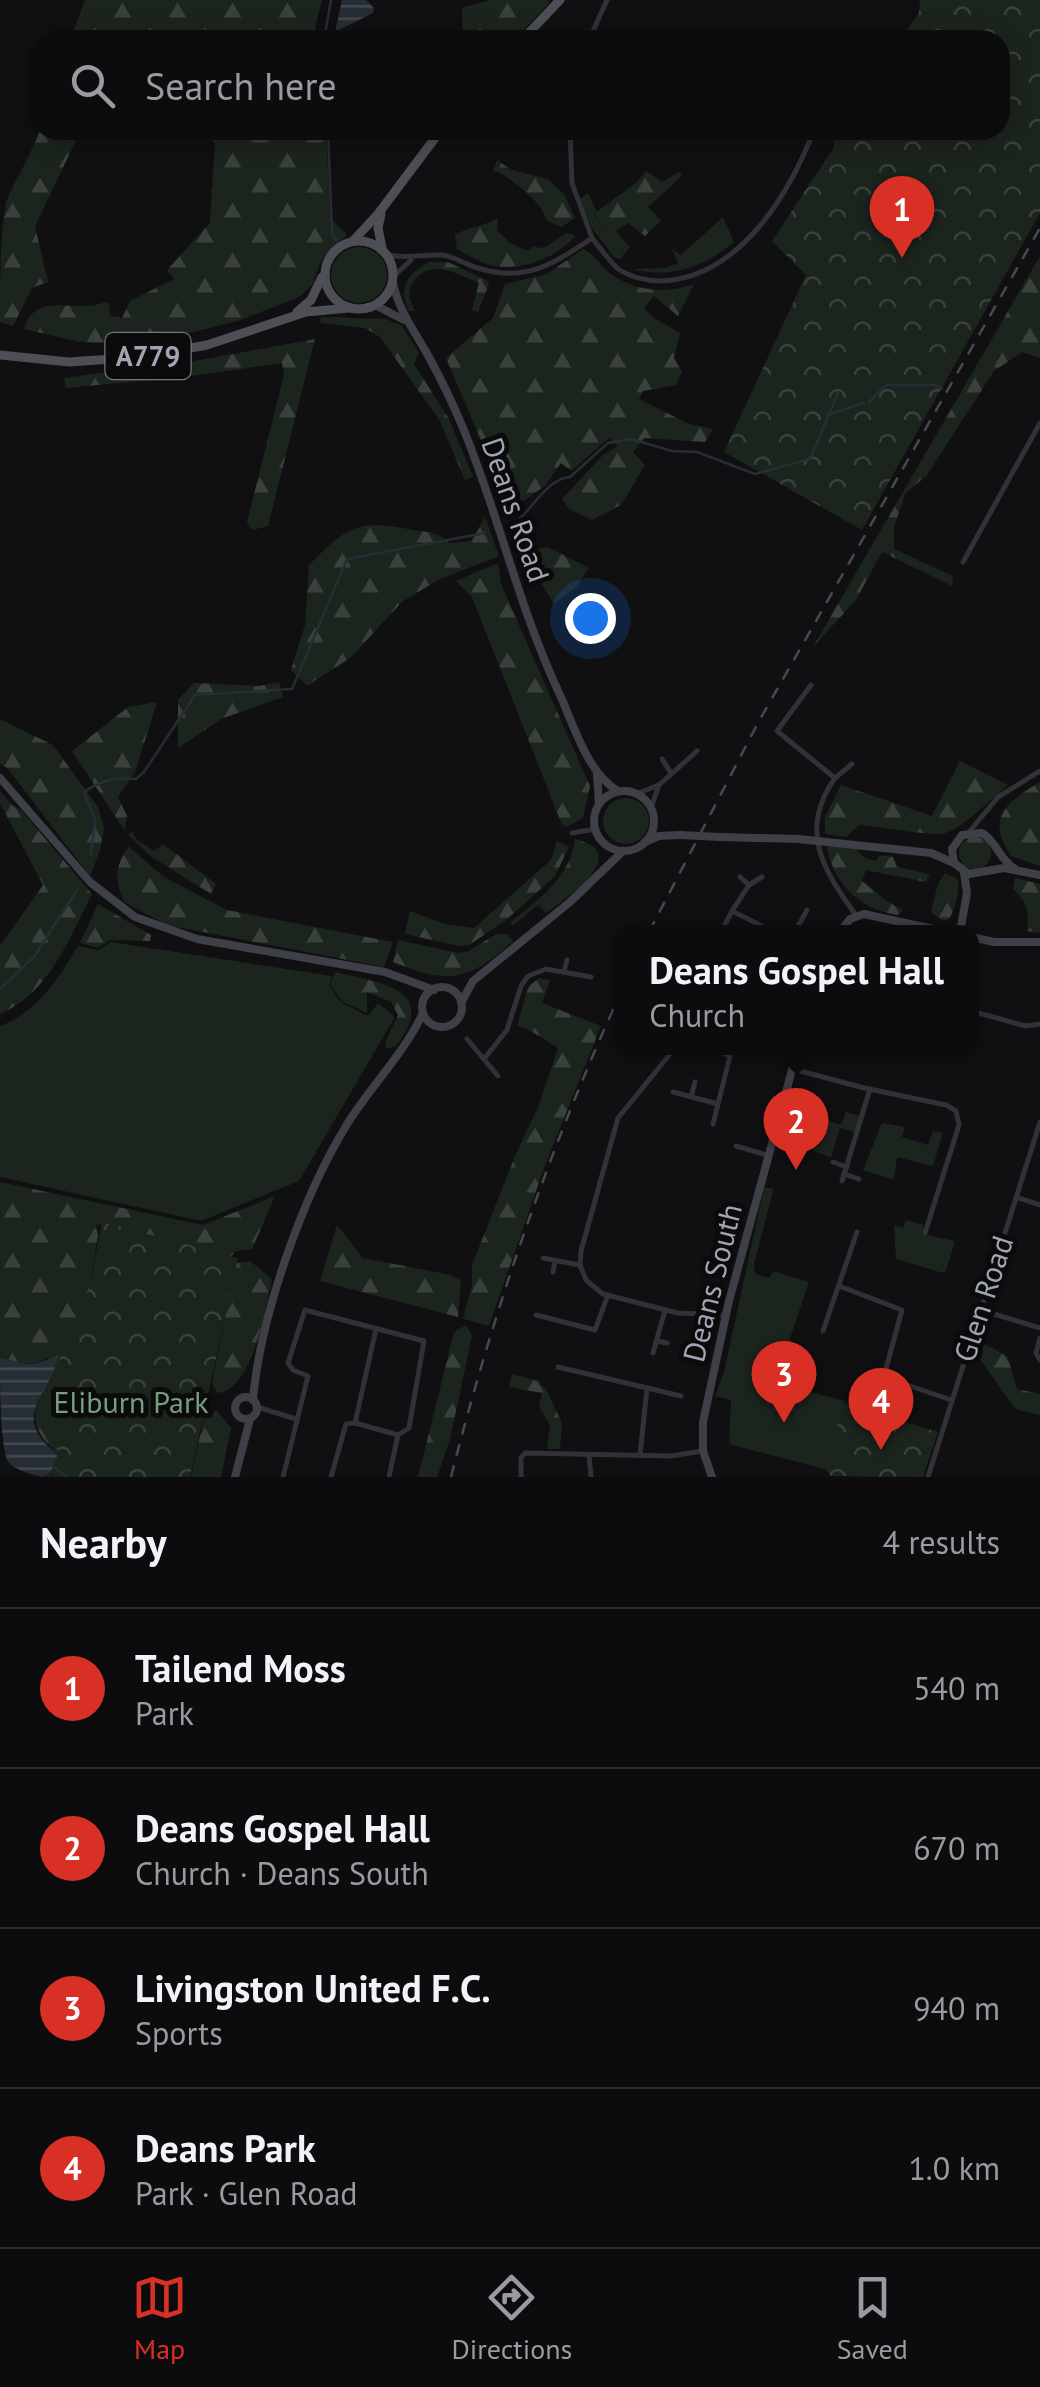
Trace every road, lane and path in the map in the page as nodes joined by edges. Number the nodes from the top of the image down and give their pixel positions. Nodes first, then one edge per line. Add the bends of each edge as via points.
1 (560, 0) edge
2 (606, 0) edge
3 (532, 30) edge
4 (593, 30) edge
5 (433, 140) edge
6 (570, 140) edge
7 (810, 140) edge
8 (383, 206) junction
9 (592, 238) junction
10 (351, 242) junction
11 (385, 252) junction
12 (414, 258) junction
13 (324, 270) junction
14 (393, 280) junction
15 (375, 305) junction
16 (348, 308) junction
17 (290, 316) junction
18 (408, 322) junction
19 (0, 355) edge
20 (1040, 424) edge
21 (963, 562) dead end
22 (811, 685) dead end
23 (697, 751) dead end
24 (662, 759) dead end
25 (852, 764) dead end
26 (596, 771) junction
27 (1040, 771) edge
28 (671, 773) junction
29 (0, 778) edge
30 (835, 778) junction
31 (659, 785) junction
32 (618, 792) junction
33 (636, 794) junction
34 (599, 804) junction
35 (652, 812) junction
36 (986, 813) junction
37 (595, 829) junction
38 (969, 832) junction
39 (572, 833) dead end
40 (676, 834) junction
41 (985, 834) junction
42 (645, 842) junction
43 (609, 847) junction
44 (952, 849) junction
45 (622, 851) junction
46 (996, 852) junction
47 (931, 853) junction
48 (954, 863) junction
49 (990, 869) junction
50 (1016, 869) junction
51 (964, 871) junction
52 (600, 874) junction
53 (976, 875) junction
54 (1040, 875) edge
55 (740, 877) dead end
56 (762, 877) dead end
57 (749, 885) junction
58 (967, 892) junction
59 (807, 910) dead end
60 (732, 911) junction
61 (856, 916) junction
62 (724, 925) edge
63 (760, 925) edge
64 (799, 925) edge
65 (847, 925) edge
66 (914, 925) edge
67 (961, 925) edge
68 (979, 939) edge
69 (1040, 942) edge
70 (567, 960) dead end
71 (564, 972) junction
72 (590, 976) dead end
73 (404, 979) junction
74 (473, 981) junction
75 (447, 988) junction
76 (434, 990) junction
77 (461, 1002) junction
78 (423, 1009) junction
79 (979, 1013) edge
80 (1040, 1024) edge
81 (432, 1025) junction
82 (413, 1035) junction
83 (467, 1039) dead end
84 (669, 1055) edge
85 (728, 1055) edge
86 (796, 1055) edge
87 (484, 1059) junction
88 (792, 1069) junction
89 (498, 1076) dead end
90 (695, 1082) dead end
91 (870, 1090) junction
92 (672, 1092) dead end
93 (690, 1097) junction
94 (718, 1104) junction
95 (1040, 1122) edge
96 (713, 1124) dead end
97 (736, 1146) dead end
98 (769, 1156) junction
99 (833, 1162) dead end
100 (844, 1174) junction
101 (859, 1179) dead end
102 (1016, 1198) junction
103 (1040, 1205) edge
104 (857, 1232) dead end
105 (925, 1233) dead end
106 (544, 1258) dead end
107 (555, 1262) junction
108 (580, 1265) junction
109 (553, 1272) dead end
110 (838, 1286) junction
111 (608, 1295) junction
112 (665, 1310) junction
113 (981, 1310) junction
114 (536, 1316) dead end
115 (726, 1316) junction
116 (550, 1319) junction
117 (377, 1328) junction
118 (548, 1328) dead end
119 (1040, 1328) edge
120 (823, 1332) dead end
121 (1040, 1338) edge
122 (657, 1340) junction
123 (667, 1344) dead end
124 (653, 1353) dead end
125 (1040, 1360) edge
126 (558, 1368) dead end
127 (256, 1374) junction
128 (647, 1388) junction
129 (681, 1396) dead end
130 (242, 1397) junction
131 (951, 1400) junction
132 (254, 1412) junction
133 (296, 1419) junction
134 (354, 1423) junction
135 (398, 1436) junction
136 (703, 1451) junction
137 (589, 1454) junction
138 (640, 1455) junction
139 (235, 1477) edge
140 (283, 1477) edge
141 (331, 1477) edge
142 (390, 1477) edge
143 (521, 1477) edge
144 (591, 1477) edge
145 (712, 1477) edge
146 (928, 1477) edge

1 - 3 main road
2 - 4 street
5 - 8 main road
6 - 9 street via 572,183
7 - 9 street via 768,215 742,244 697,275 637,278 618,268
8 - 10 main road
8 - 11 main road via 378,228
9 - 12 street via 529,274 500,274 444,255
10 - 11 main road via 367,241
10 - 13 main road
11 - 12 street
11 - 14 main road
12 - 14 street
13 - 16 main road via 326,290
13 - 17 main road via 311,300
14 - 15 main road
14 - 18 street, Deans Road
15 - 16 main road, A779
15 - 18 street
16 - 17 main road, A779
17 - 19 main road, A779 via 207,345 140,357 69,362
18 - 26 street, Deans Road via 461,423 526,610
20 - 21 street
22 - 30 street via 778,731
23 - 28 street
24 - 28 street
25 - 30 street
26 - 32 street, Deans Road
26 - 34 street, Deans Road
27 - 36 street via 998,796
28 - 31 street
29 - 73 street via 90,882 135,916 169,931
30 - 61 street via 815,827 820,859
31 - 33 street
31 - 35 street
32 - 33 street
32 - 34 street
33 - 35 street
34 - 37 street
35 - 40 street
35 - 42 street
36 - 38 street
36 - 41 street
37 - 39 street
37 - 43 street
38 - 41 street
38 - 44 street
40 - 42 street
40 - 47 street, bridge
41 - 46 street
42 - 45 street
43 - 45 street
43 - 52 street
44 - 47 street
44 - 48 street
45 - 52 street
46 - 49 street
46 - 50 street
47 - 48 street
48 - 51 street
49 - 50 street
49 - 53 street
50 - 54 street
51 - 53 street
51 - 58 street
52 - 74 street
53 - 58 street
55 - 57 street
56 - 57 street
57 - 60 street
58 - 67 street
59 - 64 street
60 - 62 street
60 - 63 street
61 - 65 street
61 - 66 street
68 - 69 street
70 - 71 street
71 - 72 street
71 - 87 street via 528,976 507,1030
73 - 76 street
73 - 78 street
74 - 75 street
74 - 77 street
75 - 76 street
75 - 77 street
76 - 78 street
77 - 81 street via 454,1023
78 - 81 street
78 - 82 street
79 - 80 street
81 - 82 street
82 - 127 street via 366,1094 325,1164 287,1258
83 - 87 street
84 - 108 street via 618,1118
85 - 94 street
86 - 88 street, Deans South
87 - 89 street
88 - 91 street
88 - 98 street, Deans South
90 - 93 street
91 - 100 street
91 - 105 street via 946,1105 959,1117
92 - 93 street
93 - 94 street
94 - 96 street
95 - 102 street, Glen Road
97 - 98 street
98 - 115 street, Deans South
99 - 100 street
100 - 101 street
102 - 103 street
102 - 113 street, Glen Road
104 - 110 street
106 - 107 street
107 - 108 street
107 - 109 street
108 - 111 street via 590,1285
110 - 120 street
110 - 131 street via 902,1310 886,1378
111 - 112 street
111 - 116 street via 595,1330
112 - 115 street
112 - 122 street
113 - 119 street
113 - 131 street, Glen Road
114 - 116 street
115 - 136 street, Deans South
116 - 118 street
117 - 133 street via 303,1312 288,1363 308,1376
117 - 134 street
117 - 135 street via 426,1345 408,1428
121 - 125 street
122 - 123 street
122 - 124 street
126 - 128 street
127 - 130 street
127 - 132 street
128 - 129 street
128 - 138 street
130 - 132 street
130 - 132 street via 234,1408
131 - 146 street, Glen Road
132 - 133 street
132 - 139 street
133 - 140 street
134 - 135 street
134 - 141 street via 343,1426
135 - 142 street
136 - 138 street
136 - 145 street, Deans South
137 - 138 street
137 - 143 street via 523,1454
137 - 144 street

